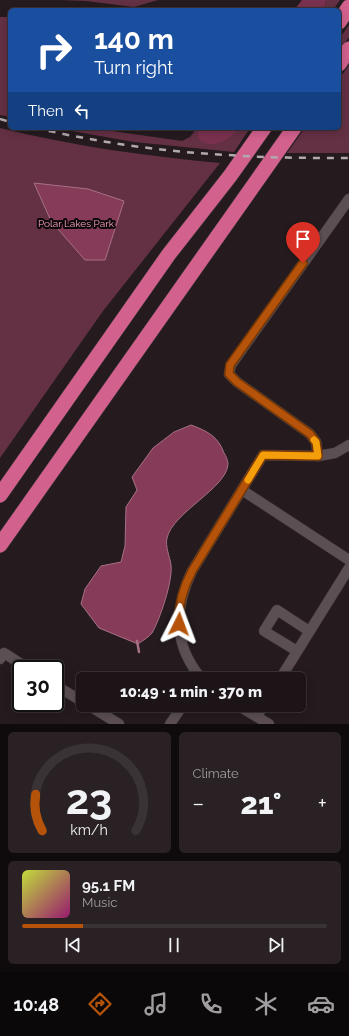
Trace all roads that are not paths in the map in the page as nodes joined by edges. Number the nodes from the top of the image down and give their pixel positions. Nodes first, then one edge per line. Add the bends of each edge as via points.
1 (349, 7) edge
2 (341, 19) edge
3 (349, 49) edge
4 (341, 61) edge
5 (263, 130) edge
6 (293, 130) edge
7 (349, 199) edge
8 (349, 445) edge
9 (318, 456) junction
10 (242, 490) junction
11 (0, 495) edge
12 (0, 545) edge
13 (349, 560) edge
14 (349, 568) edge
15 (310, 631) junction
16 (297, 651) junction
17 (0, 658) edge
18 (15, 660) edge
19 (197, 672) edge
20 (284, 672) edge
21 (64, 690) edge
22 (76, 698) edge
23 (99, 712) edge
24 (178, 712) edge
25 (250, 712) edge
26 (260, 712) edge
27 (257, 716) junction
28 (119, 724) edge
29 (170, 724) edge
30 (269, 724) edge

1 - 2 highway
3 - 4 highway
5 - 11 highway via 168,254
6 - 12 highway
7 - 9 street via 230,365 229,374 237,382 310,434 316,442
8 - 9 street via 335,453
9 - 10 street via 263,455
10 - 13 street
10 - 19 street via 192,571 180,600 182,642 186,656
14 - 15 street
15 - 16 street
15 - 16 street via 277,610 264,631
16 - 20 street
17 - 18 street via 4,653
21 - 22 street
23 - 28 street
24 - 29 street
25 - 27 street
26 - 27 street
27 - 30 street

